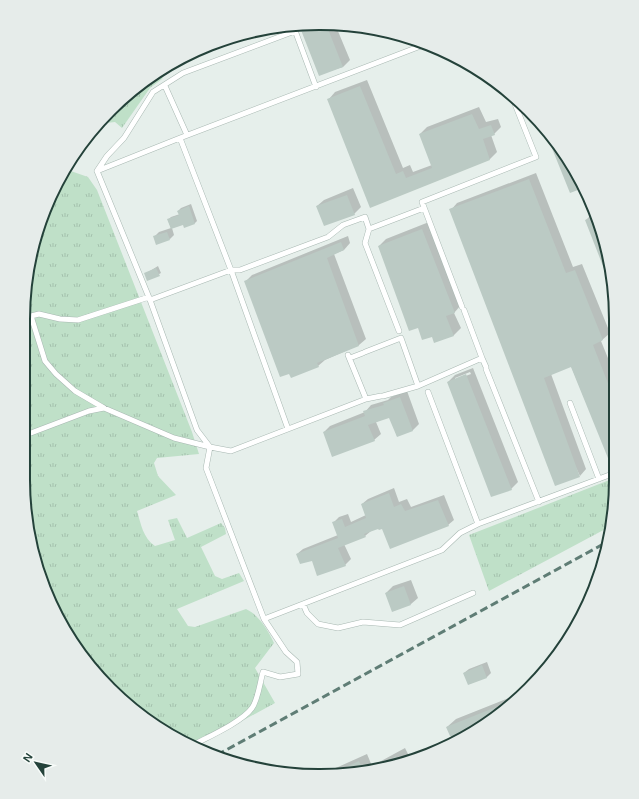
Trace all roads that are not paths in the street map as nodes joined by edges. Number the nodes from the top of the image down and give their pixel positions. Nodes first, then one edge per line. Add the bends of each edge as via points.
1 (294, 31) edge
2 (295, 31) edge
3 (418, 47) edge
4 (165, 86) junction
5 (316, 87) junction
6 (517, 108) edge
7 (187, 135) junction
8 (180, 138) junction
9 (97, 171) junction
10 (424, 208) junction
11 (369, 229) junction
12 (231, 270) junction
13 (149, 299) junction
14 (400, 335) junction
15 (482, 358) junction
16 (424, 383) junction
17 (418, 386) junction
18 (366, 399) junction
19 (570, 403) dead end
20 (104, 408) junction
21 (288, 429) junction
22 (30, 433) edge
23 (210, 447) junction
24 (609, 475) edge
25 (599, 479) junction
26 (539, 502) junction
27 (478, 524) junction
28 (473, 593) dead end
29 (303, 604) junction
30 (264, 619) junction
31 (198, 742) edge

1 - 4 lane via 183,73
2 - 5 lane
3 - 5 lane
4 - 7 lane
4 - 9 lane via 153,92 124,138
5 - 7 lane
6 - 10 lane via 536,157 422,202
7 - 8 lane
8 - 9 lane
8 - 12 lane
9 - 13 lane
10 - 11 lane
10 - 15 lane
11 - 12 lane via 365,217 343,225 328,236 240,270
11 - 14 lane via 366,243
12 - 13 lane
12 - 21 lane
13 - 20 lane via 78,320 39,314 31,316 45,361 52,370 75,391
13 - 23 lane via 197,430
14 - 17 lane
14 - 18 lane via 364,353 349,357
15 - 16 lane
15 - 26 lane
16 - 17 lane
16 - 27 lane
17 - 18 lane
18 - 21 lane
19 - 25 lane
20 - 22 lane via 89,411
20 - 23 lane via 174,438
21 - 23 lane via 231,451
23 - 30 lane via 206,468
24 - 25 lane
25 - 26 lane
26 - 27 lane
27 - 29 lane via 460,533 442,550
28 - 29 lane via 400,625 363,622 338,628 318,624 307,613
29 - 30 lane
30 - 31 lane via 286,652 297,662 298,674 280,677 263,672 252,708 240,719

